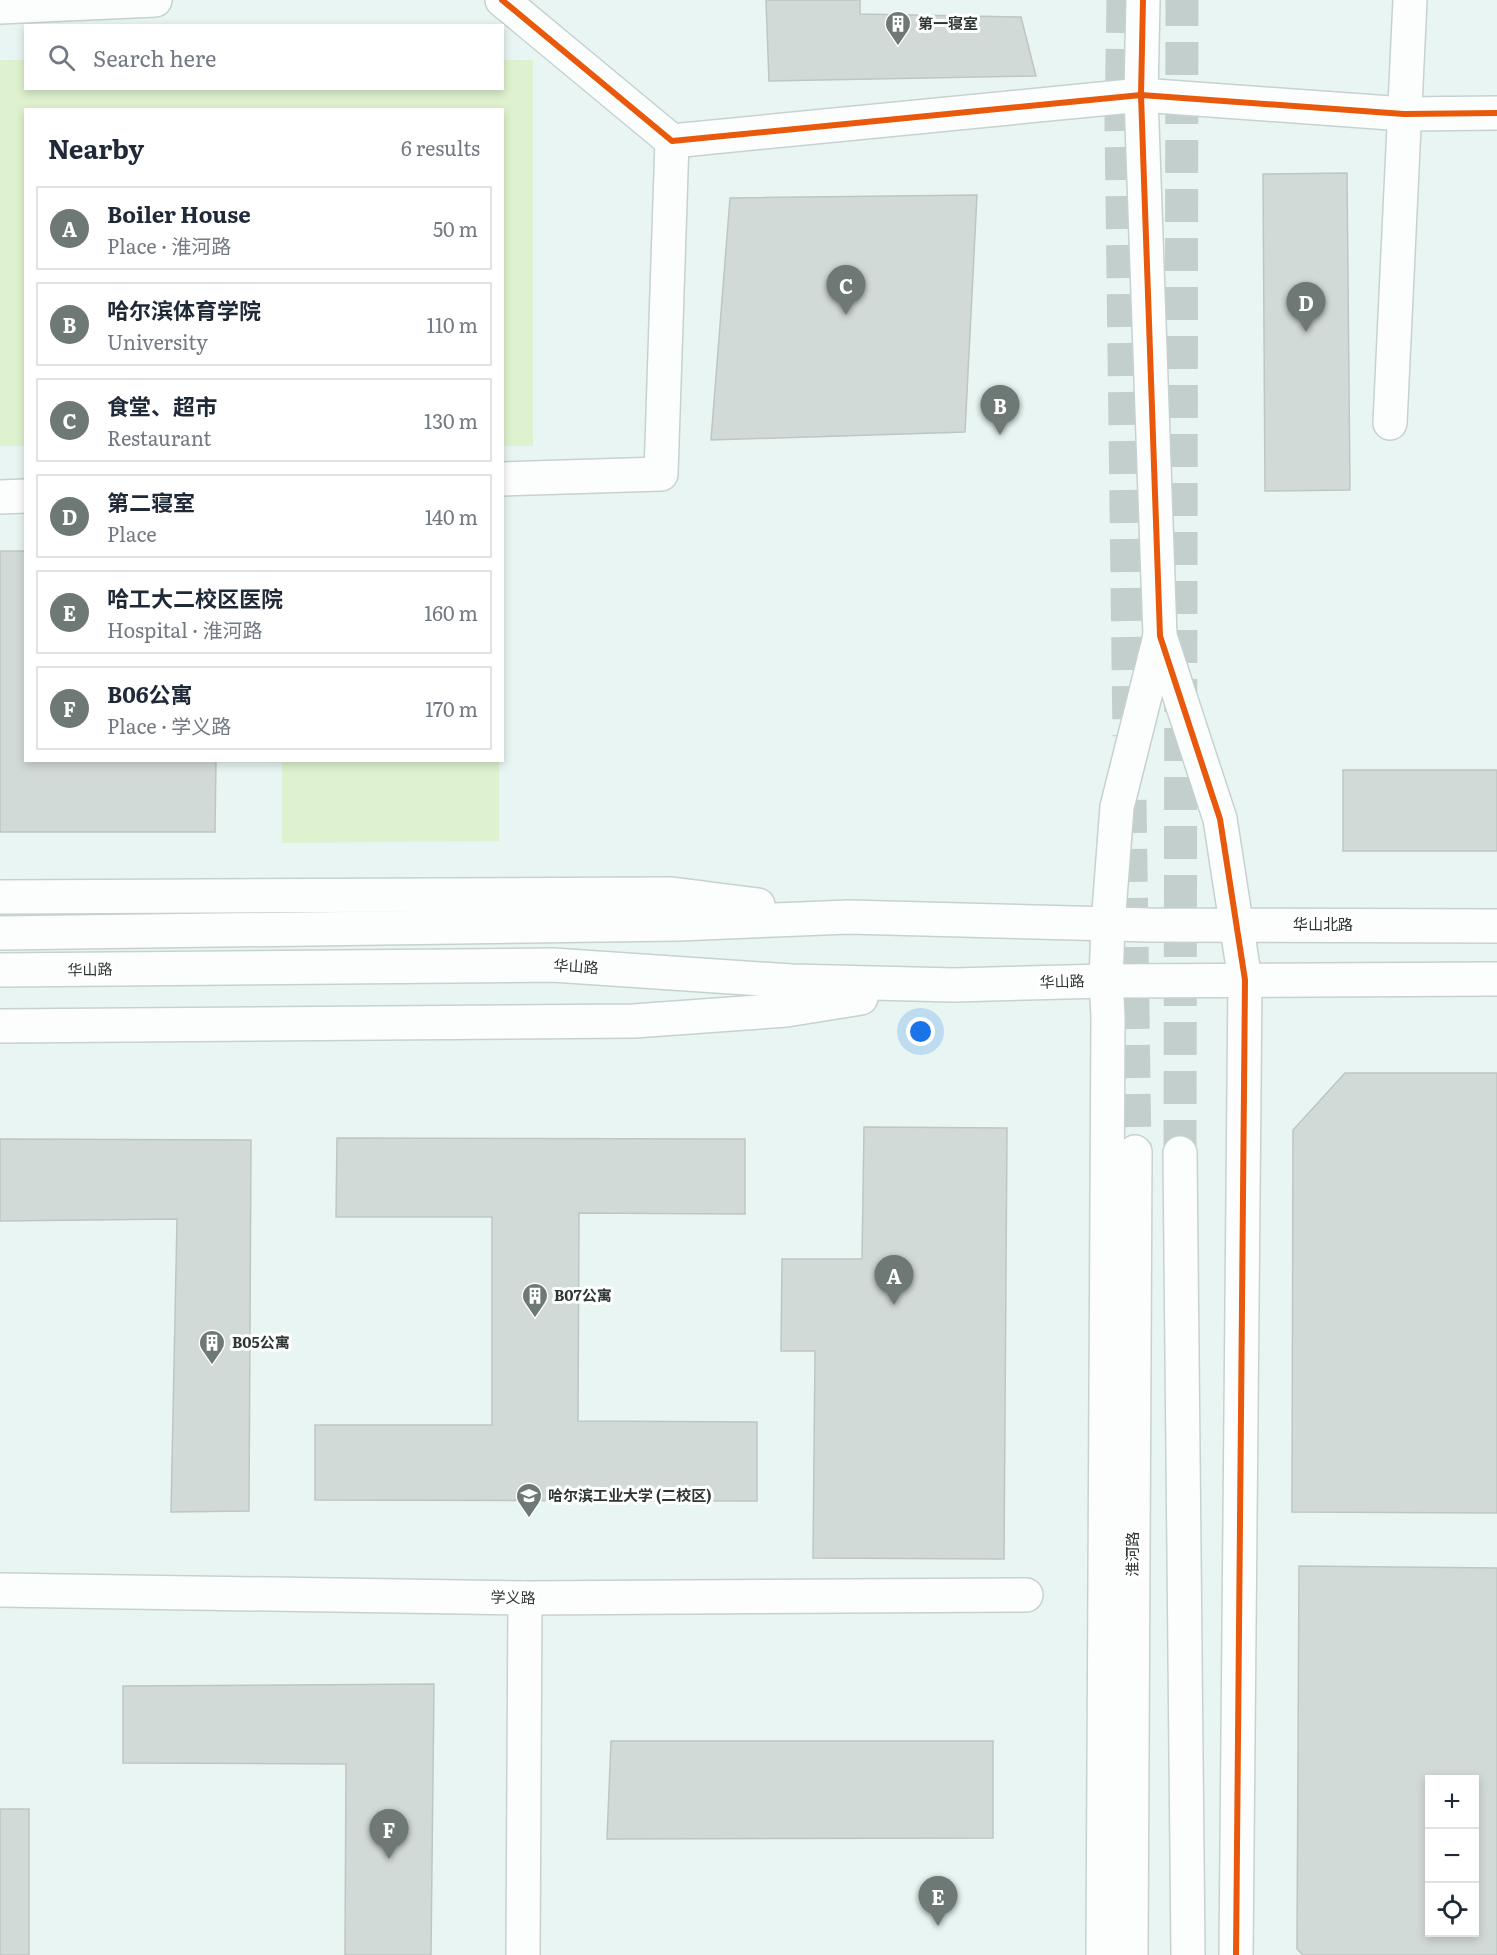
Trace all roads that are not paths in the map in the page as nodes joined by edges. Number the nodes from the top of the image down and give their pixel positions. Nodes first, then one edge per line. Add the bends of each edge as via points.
1 (155, 0) edge
2 (502, 0) edge
3 (1143, 0) edge
4 (1410, 0) edge
5 (0, 7) edge
6 (1141, 95) junction
7 (1497, 113) edge
8 (1404, 114) junction
9 (672, 141) junction
10 (1390, 423) dead end
11 (504, 479) edge
12 (24, 496) edge
13 (0, 497) edge
14 (1160, 636) junction
15 (0, 897) edge
16 (849, 917) junction
17 (1108, 924) junction
18 (1236, 925) junction
19 (1497, 926) edge
20 (0, 933) edge
21 (0, 970) edge
22 (1497, 979) edge
23 (1245, 980) junction
24 (1106, 981) junction
25 (954, 985) junction
26 (0, 1026) edge
27 (1135, 1152) tunnel mouth
28 (1180, 1153) tunnel mouth
29 (0, 1590) edge
30 (1026, 1595) dead end
31 (525, 1598) junction
32 (523, 1955) edge
33 (1103, 1955) edge
34 (1131, 1955) edge
35 (1188, 1955) edge
36 (1236, 1955) edge

1 - 5 street
2 - 9 street
3 - 6 street
4 - 8 street
6 - 8 street
6 - 9 street
6 - 14 street
7 - 8 street
8 - 10 street
9 - 11 street via 660,474
12 - 13 street
14 - 17 street via 1117,807
14 - 18 street via 1220,819
15 - 16 street via 672,894
16 - 17 street, 华山北路
16 - 20 street via 678,924
17 - 18 street, 华山北路
17 - 24 street
18 - 19 street, 华山北路
18 - 23 street
21 - 25 street, 华山路 via 553,965 791,981
22 - 23 street
23 - 24 street, 华山路
23 - 36 street
24 - 25 street, 华山路
24 - 33 street
25 - 26 street via 786,1010 634,1021
27 - 34 street, 淮河路
28 - 35 street
29 - 31 street, 学义路
30 - 31 street, 学义路
31 - 32 street

